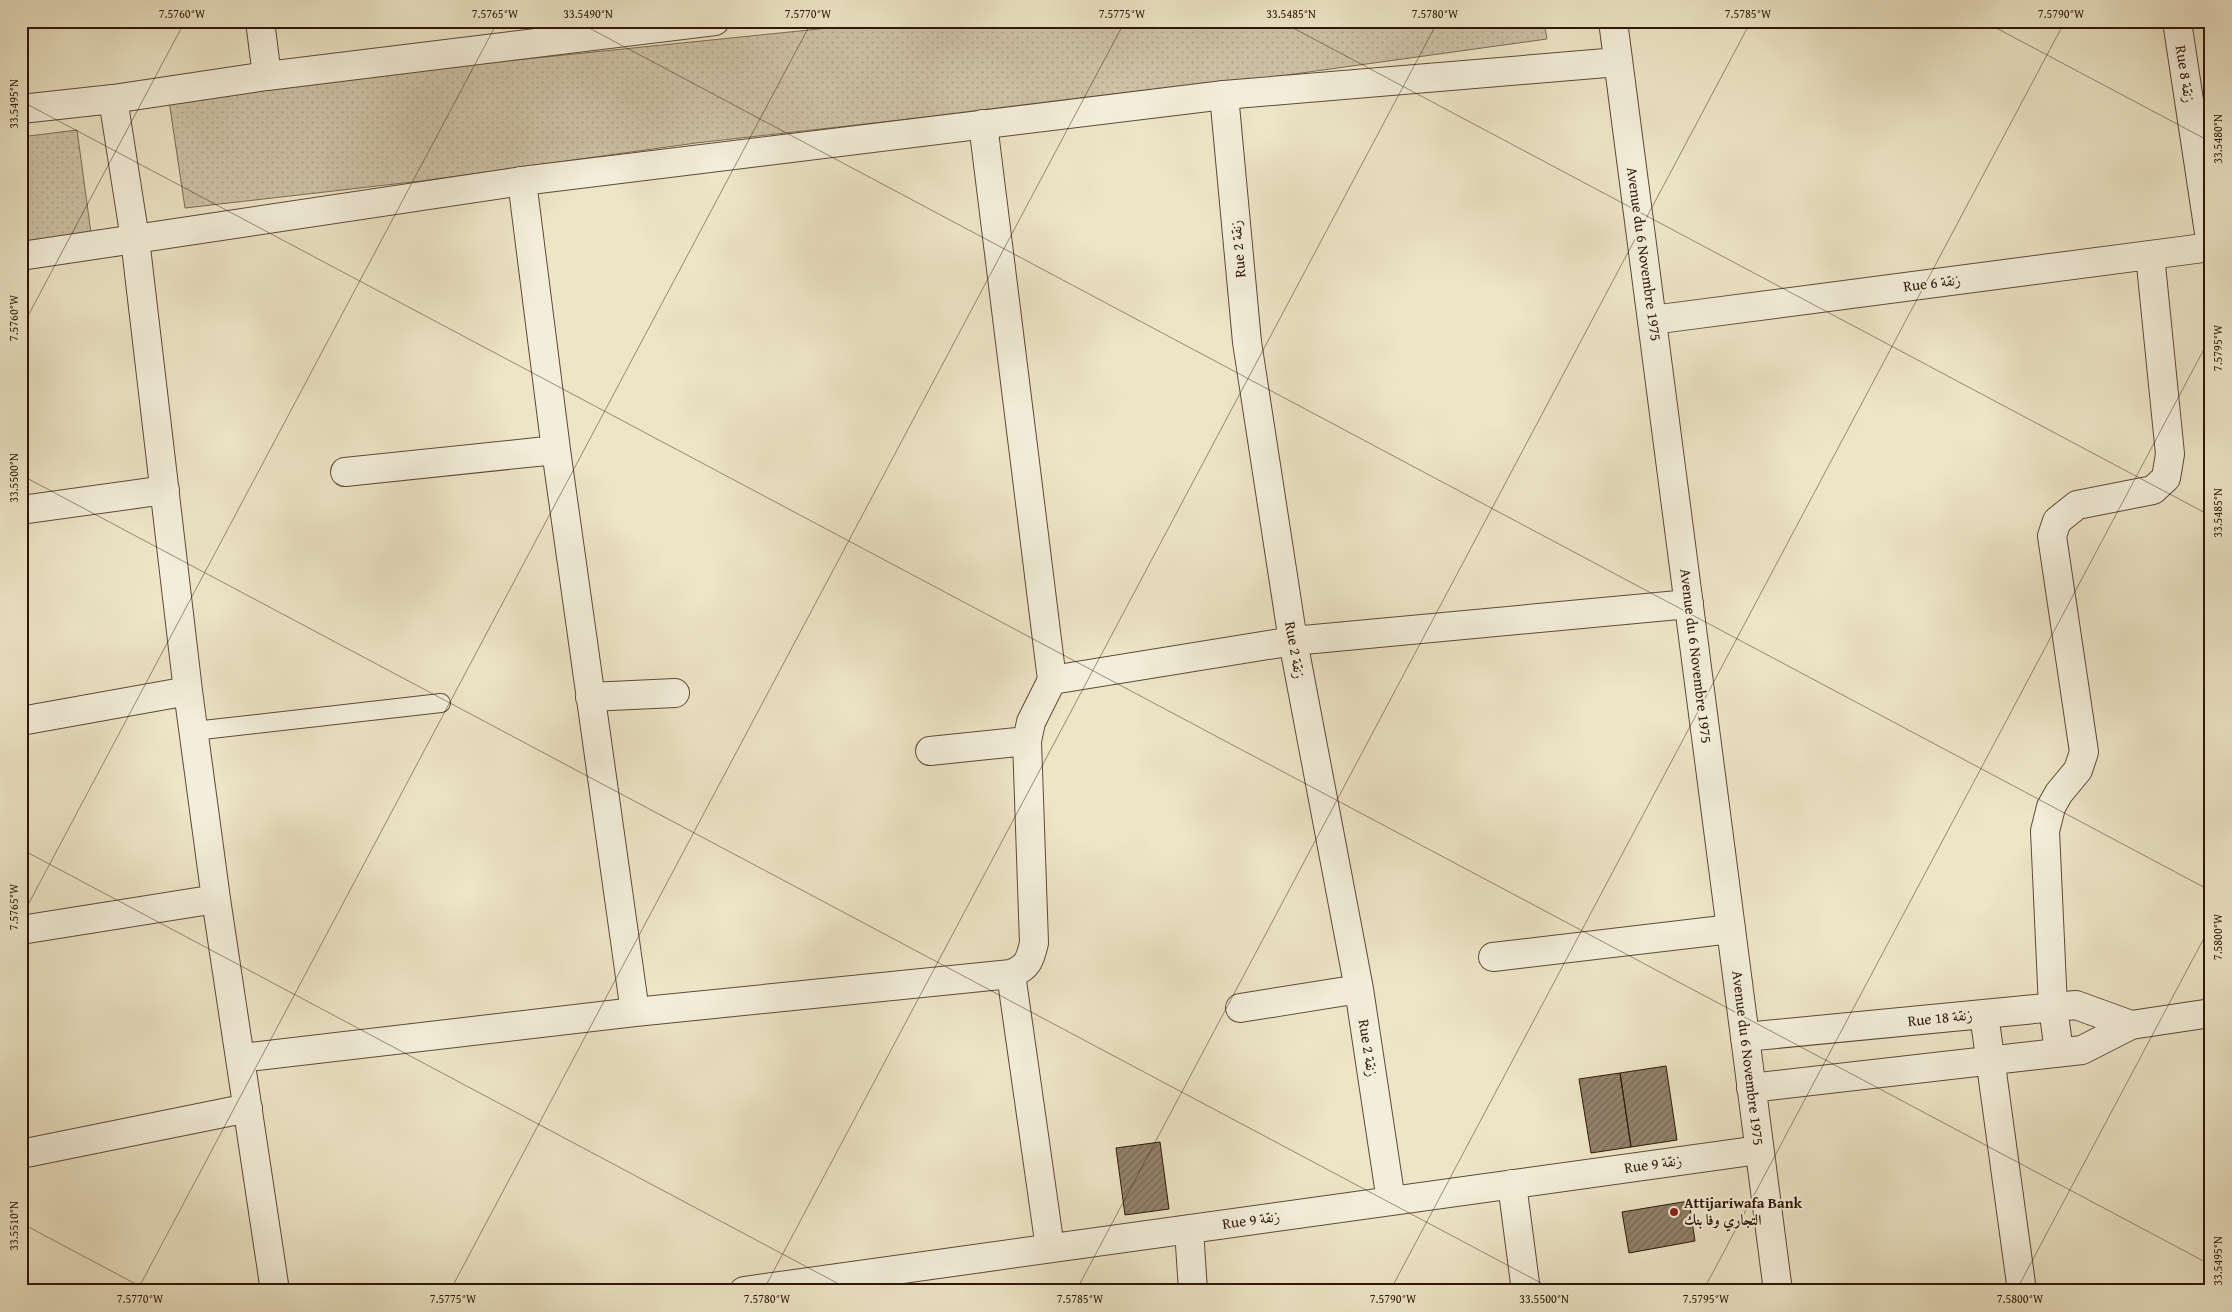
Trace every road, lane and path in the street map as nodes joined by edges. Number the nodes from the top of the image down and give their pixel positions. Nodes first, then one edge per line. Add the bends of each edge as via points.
1 (260, 21) edge
2 (714, 21) edge
3 (1613, 21) edge
4 (2176, 21) edge
5 (1618, 62) junction
6 (267, 76) junction
7 (1224, 95) junction
8 (113, 99) junction
9 (21, 109) edge
10 (983, 124) junction
11 (522, 181) junction
12 (135, 239) junction
13 (2211, 246) edge
14 (2150, 255) junction
15 (21, 256) edge
16 (1652, 320) junction
17 (556, 450) junction
18 (345, 472) dead end
19 (165, 490) junction
20 (21, 510) edge
21 (1689, 604) junction
22 (1293, 642) junction
23 (1052, 680) junction
24 (188, 692) junction
25 (675, 693) dead end
26 (590, 697) junction
27 (441, 703) dead end
28 (21, 721) edge
29 (194, 731) junction
30 (1026, 741) junction
31 (930, 751) dead end
32 (216, 899) junction
33 (1731, 929) junction
34 (21, 930) edge
35 (1493, 957) dead end
36 (1011, 974) junction
37 (1359, 989) junction
38 (2053, 1007) junction
39 (1240, 1008) dead end
40 (634, 1012) junction
41 (2211, 1013) edge
42 (1984, 1014) junction
43 (2131, 1025) junction
44 (1745, 1037) junction
45 (2059, 1052) junction
46 (240, 1058) junction
47 (1990, 1060) junction
48 (1751, 1088) junction
49 (248, 1108) junction
50 (1759, 1150) junction
51 (21, 1154) edge
52 (1512, 1184) junction
53 (1391, 1201) junction
54 (1190, 1229) junction
55 (1050, 1248) junction
56 (846, 1284) edge
57 (275, 1291) edge
58 (744, 1291) edge
59 (1193, 1291) edge
60 (1526, 1291) edge
61 (1778, 1291) edge
62 (2022, 1291) edge

1 - 6 street
2 - 6 street
3 - 5 street, Avenue du 6 Novembre 1975
4 - 13 street, Rue 8 زنقة
5 - 7 street
5 - 16 street, Avenue du 6 Novembre 1975
6 - 8 street
7 - 10 street
7 - 22 street, Rue 2 زنقة via 1247,342
8 - 9 street
8 - 12 street
10 - 11 street
10 - 23 street
11 - 12 street
11 - 17 street
12 - 15 street
12 - 19 street
13 - 14 street, Rue 6 زنقة
14 - 16 street, Rue 6 زنقة
14 - 38 street via 2170,454 2166,478 2153,490 2077,504 2057,521 2052,536 2084,752 2078,770 2051,806 2045,831
16 - 21 street, Avenue du 6 Novembre 1975
17 - 18 street
17 - 26 street
19 - 20 street
19 - 24 street
21 - 22 street
21 - 33 street, Avenue du 6 Novembre 1975
22 - 23 street
22 - 37 street, Rue 2 زنقة
23 - 30 street via 1031,722
24 - 28 street
24 - 29 street
25 - 26 street
26 - 40 street
27 - 29 lane
29 - 32 street
30 - 31 street
30 - 36 street via 1034,943 1030,959 1023,969
32 - 34 street
32 - 46 street
33 - 35 street
33 - 44 street, Avenue du 6 Novembre 1975
36 - 40 street
36 - 55 street
37 - 39 street
37 - 53 street, Rue 2 زنقة
38 - 42 street, Rue 18 زنقة
38 - 43 street, Rue 18 زنقة via 2076,1005
38 - 45 street
40 - 46 street
41 - 43 street, Rue 18 زنقة
42 - 44 street, Rue 18 زنقة
42 - 47 street
43 - 45 street, Rue 18 زنقة via 2082,1050
44 - 48 street, Avenue du 6 Novembre 1975
45 - 47 street, Rue 18 زنقة
46 - 49 street
47 - 48 street, Rue 18 زنقة
47 - 62 street
48 - 50 street, Avenue du 6 Novembre 1975
49 - 51 street
49 - 57 street
50 - 52 street, Rue 9 زنقة
50 - 61 street, Avenue du 6 Novembre 1975
52 - 53 street, Rue 9 زنقة
52 - 60 street
53 - 54 street, Rue 9 زنقة
54 - 55 street, Rue 9 زنقة
54 - 59 street
55 - 56 street, Rue 9 زنقة
56 - 58 street, Rue 9 زنقة

